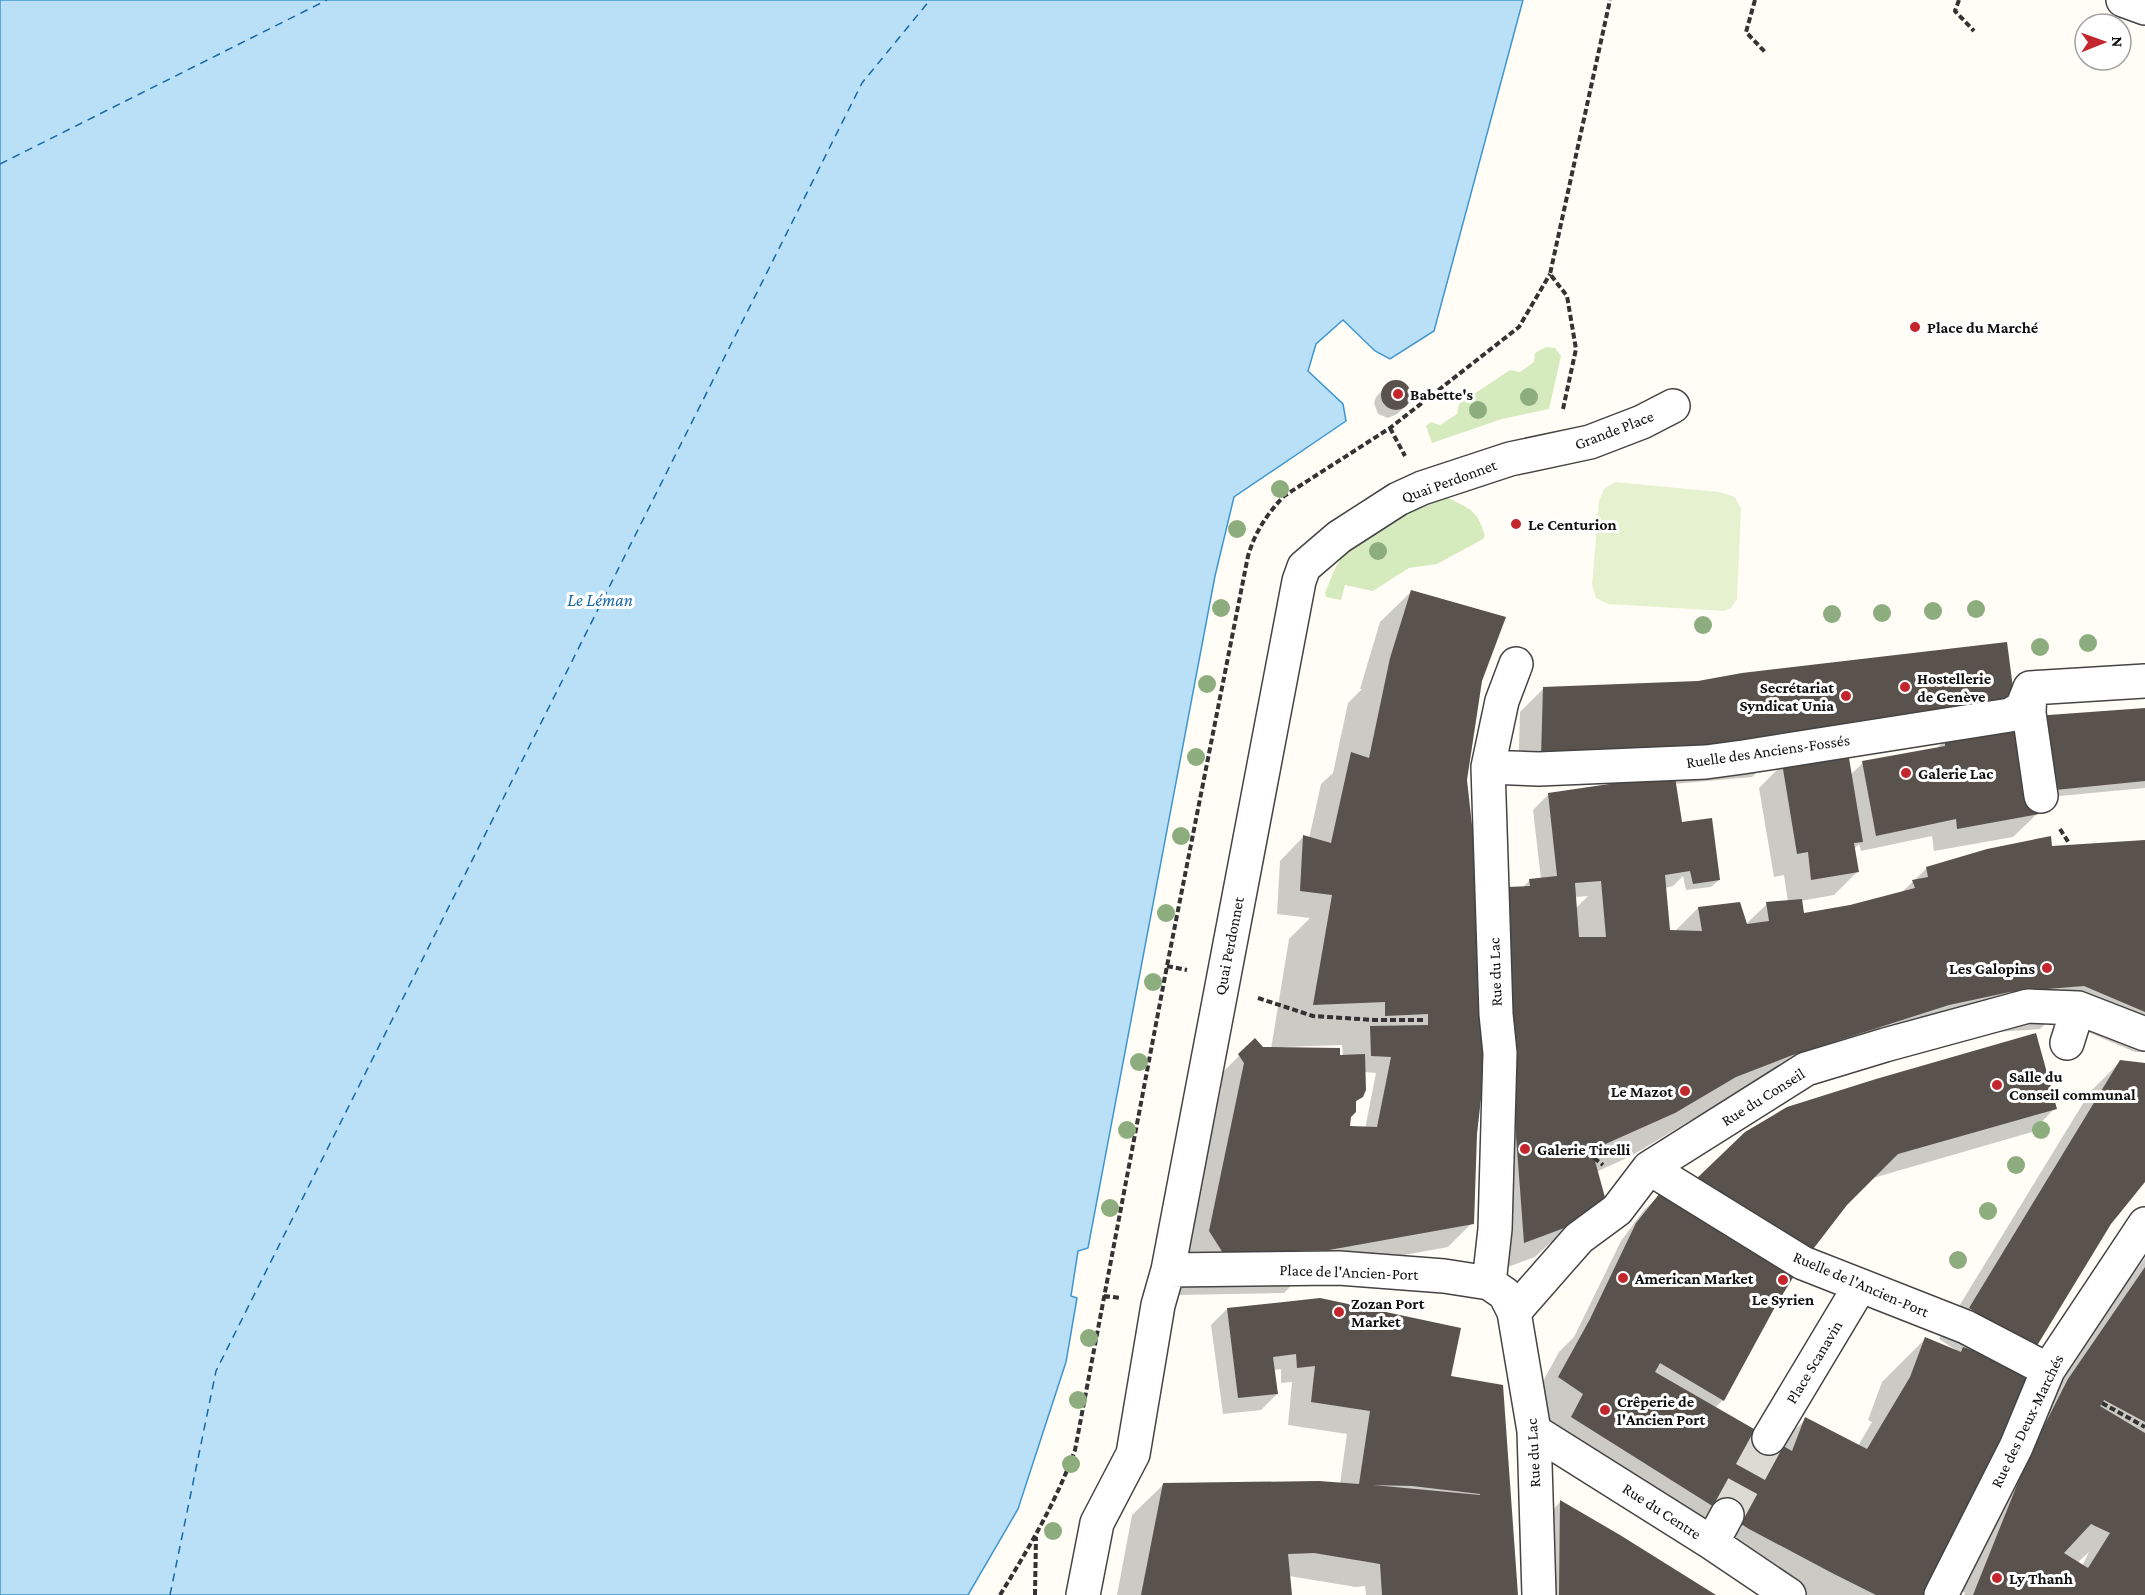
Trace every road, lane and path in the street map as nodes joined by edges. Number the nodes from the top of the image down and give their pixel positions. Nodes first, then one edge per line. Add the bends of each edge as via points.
1 (1610, 0) edge
2 (1755, 0) edge
3 (1959, 0) edge
4 (2123, 0) edge
5 (2145, 8) edge
6 (1974, 31) dead end
7 (1766, 53) dead end
8 (1673, 406) dead end
9 (1555, 451) junction
10 (1516, 664) dead end
11 (2145, 681) edge
12 (2030, 688) junction
13 (1488, 767) junction
14 (2041, 796) dead end
15 (1221, 990) junction
16 (2078, 1008) junction
17 (1425, 1020) dead end
18 (2145, 1034) edge
19 (2067, 1043) dead end
20 (1649, 1168) junction
21 (2145, 1224) edge
22 (1168, 1270) junction
23 (1489, 1283) junction
24 (1860, 1286) junction
25 (1514, 1312) junction
26 (2048, 1370) junction
27 (2102, 1403) dead end
28 (2145, 1427) edge
29 (1534, 1431) junction
30 (1769, 1438) tunnel mouth
31 (1000, 1595) edge
32 (1035, 1595) edge
33 (1083, 1595) edge
34 (1539, 1595) edge
35 (1789, 1595) edge
36 (1941, 1595) edge

1 - 9 path via 1550,274 1567,296 1576,349
2 - 7 path via 1746,32
3 - 6 path via 1955,11
4 - 5 street
8 - 9 street, Grande Place via 1590,442
9 - 15 street, Quai Perdonnet via 1510,459 1398,499 1339,537 1304,567
10 - 13 street, Rue du Lac via 1502,701
11 - 12 street
12 - 13 street, Ruelle des Anciens-Fossés via 2022,708 2010,715 1743,757 1551,769
12 - 14 street via 2029,713
13 - 23 street, Rue du Lac via 1500,1053 1495,1229
15 - 17 path via 1264,999 1313,1016
15 - 22 street, Quai Perdonnet
16 - 18 street, Rue du Conseil
16 - 19 street
16 - 20 street, Rue du Conseil via 2028,1006 1806,1069
20 - 24 street, Ruelle de l'Ancien-Port via 1803,1263
20 - 25 street, Rue du Conseil via 1617,1210 1579,1238
21 - 26 street, Rue des Deux-Marchés
22 - 23 street, Place de l'Ancien-Port via 1339,1268
22 - 33 street, Quai Perdonnet via 1158,1305 1133,1454 1097,1523
23 - 25 street via 1505,1294
24 - 26 street, Ruelle de l'Ancien-Port via 1966,1327
24 - 30 street, Place Scanavin
25 - 29 street, Rue du Lac
26 - 36 street, Rue des Deux-Marchés via 2016,1447
27 - 28 path
29 - 34 street, Rue du Lac
29 - 35 street, Rue du Centre via 1719,1529
31 - 32 path via 1036,1536

